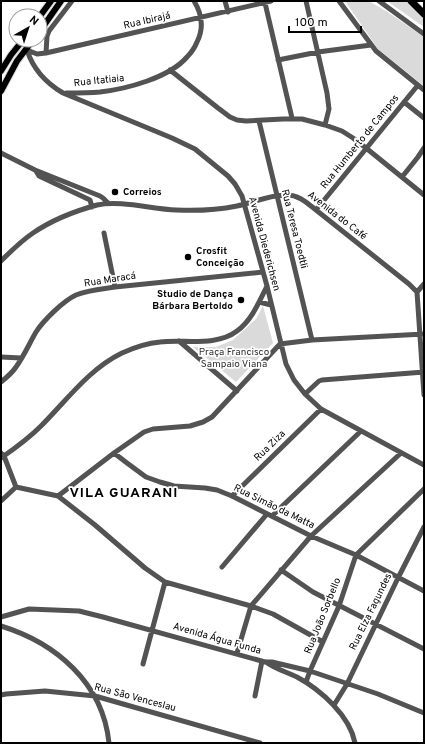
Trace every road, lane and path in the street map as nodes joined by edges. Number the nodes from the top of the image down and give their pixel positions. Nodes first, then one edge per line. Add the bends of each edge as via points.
1 (61, 1) edge
2 (72, 1) edge
3 (194, 1) edge
4 (225, 1) edge
5 (271, 1) edge
6 (306, 1) edge
7 (339, 1) edge
8 (411, 1) edge
9 (380, 2) edge
10 (265, 3) junction
11 (228, 12) junction
12 (424, 14) edge
13 (201, 17) junction
14 (48, 20) edge
15 (424, 34) edge
16 (371, 45) junction
17 (17, 48) edge
18 (27, 50) junction
19 (318, 52) junction
20 (46, 53) junction
21 (278, 60) junction
22 (170, 70) junction
23 (1, 71) edge
24 (418, 84) junction
25 (424, 90) edge
26 (1, 91) edge
27 (63, 93) junction
28 (404, 102) junction
29 (292, 118) junction
30 (424, 118) edge
31 (259, 121) junction
32 (325, 124) junction
33 (366, 148) junction
34 (424, 148) edge
35 (1, 153) edge
36 (35, 170) junction
37 (402, 176) junction
38 (424, 195) edge
39 (277, 196) junction
40 (108, 204) junction
41 (244, 204) junction
42 (92, 207) junction
43 (316, 210) junction
44 (104, 233) dead end
45 (1, 261) edge
46 (263, 272) junction
47 (424, 284) edge
48 (267, 286) junction
49 (115, 288) junction
50 (417, 292) junction
51 (418, 298) junction
52 (424, 298) edge
53 (259, 302) junction
54 (271, 305) junction
55 (422, 334) edge
56 (312, 340) junction
57 (180, 341) junction
58 (280, 344) junction
59 (1, 357) edge
60 (21, 358) junction
61 (423, 372) edge
62 (1, 382) edge
63 (237, 391) junction
64 (305, 394) junction
65 (424, 395) edge
66 (321, 409) junction
67 (361, 431) junction
68 (114, 452) junction
69 (401, 453) junction
70 (2, 456) edge
71 (424, 465) edge
72 (16, 487) junction
73 (424, 489) edge
74 (58, 496) junction
75 (232, 496) junction
76 (1, 501) edge
77 (270, 515) junction
78 (424, 527) edge
79 (310, 536) junction
80 (356, 555) junction
81 (222, 567) dead end
82 (281, 570) junction
83 (398, 578) junction
84 (166, 582) junction
85 (424, 591) edge
86 (251, 606) junction
87 (338, 606) junction
88 (1, 617) edge
89 (375, 624) junction
90 (1, 626) edge
91 (152, 630) junction
92 (323, 642) junction
93 (424, 649) edge
94 (238, 653) junction
95 (263, 661) junction
96 (143, 664) dead end
97 (310, 671) junction
98 (306, 682) junction
99 (347, 684) junction
100 (1, 695) edge
101 (95, 696) junction
102 (255, 696) dead end
103 (334, 706) junction
104 (424, 713) edge
105 (109, 743) edge
106 (260, 743) edge
107 (356, 743) edge

1 - 14 main road
2 - 20 street via 49,31
3 - 13 street, Rua Itatiaia
4 - 11 street
5 - 10 street, Rua Ibirajá
6 - 19 street
7 - 16 street
8 - 12 highway
9 - 15 street
10 - 11 street, Rua Ibirajá
10 - 21 street
11 - 13 street, Rua Ibirajá
13 - 20 street, Rua Ibirajá
13 - 22 street, Rua Itatiaia via 201,28 195,47 188,57
16 - 19 street
16 - 24 street
17 - 23 main road
18 - 20 street, Rua Ibirajá via 37,54
18 - 26 main road via 17,61
18 - 27 street, Avenida Diederichsen via 42,77
19 - 21 street
19 - 32 street via 329,109
21 - 29 street
22 - 27 street, Rua Itatiaia via 156,78 122,88 100,92
22 - 31 street via 234,119 246,122
24 - 25 street
24 - 28 street, Rua Humberto de Campos
27 - 41 street, Avenida Diederichsen via 195,149 228,176 240,192
28 - 30 street
28 - 33 street, Rua Humberto de Campos
29 - 31 street
29 - 32 street
31 - 39 street, Rua Teresa Toedtli
32 - 33 street via 342,131
33 - 37 street
33 - 43 street, Rua Humberto de Campos
34 - 37 street
35 - 36 street
36 - 40 street via 100,196
36 - 42 street via 39,176 90,200
37 - 38 street
39 - 41 street, Avenida do Café
39 - 43 street, Avenida do Café via 297,197
39 - 56 street, Rua Teresa Toedtli
40 - 41 street, Avenida do Café via 188,210 221,209
40 - 42 street, Avenida do Café
41 - 46 street, Avenida Diederichsen
42 - 45 street, Avenida do Café via 34,232
43 - 50 street, Avenida do Café
44 - 49 street
46 - 48 street, Avenida Diederichsen
46 - 49 street, Rua Maracá
47 - 50 street
48 - 53 street
48 - 54 street, Avenida Diederichsen
49 - 60 street, Rua Maracá via 76,295 66,302 36,331
50 - 51 street
51 - 52 street
51 - 55 street
53 - 54 street
53 - 57 street via 237,332 215,340
54 - 58 street, Avenida Diederichsen
55 - 56 street
55 - 61 street
56 - 58 street
57 - 63 street
57 - 70 street via 143,346 110,360 94,371 40,427
58 - 63 street
58 - 64 street, Avenida Diederichsen via 286,364
59 - 60 street
60 - 62 street, Rua Maracá
61 - 64 street via 322,380
61 - 65 street
63 - 68 street via 220,410 203,422 144,432
64 - 66 street, Avenida Diederichsen
66 - 67 street, Avenida Diederichsen
66 - 75 street, Rua Ziza
67 - 69 street, Avenida Diederichsen
67 - 77 street
68 - 74 street
68 - 75 street, Rua Simão da Matta via 146,477 174,486 217,490
69 - 71 street, Avenida Diederichsen
69 - 79 street
70 - 72 street
72 - 74 street
72 - 76 street
73 - 80 street
74 - 84 street via 145,568
75 - 77 street, Rua Simão da Matta
77 - 79 street, Rua Simão da Matta
77 - 81 street
78 - 83 street, Rua Elza Fagundes
79 - 80 street, Rua Simão da Matta
79 - 82 street
80 - 83 street, Rua Simão da Matta
80 - 87 street, Rua João Sorbello
82 - 86 street
82 - 87 street
83 - 85 street, Rua Simão da Matta
83 - 89 street, Rua Elza Fagundes
84 - 86 street
84 - 91 street
86 - 92 street via 280,618
86 - 94 street
87 - 89 street
87 - 92 street, Rua João Sorbello
88 - 91 street, Avenida Água Funda via 29,609 79,611
89 - 93 street
89 - 99 street, Rua Elza Fagundes
90 - 101 street via 48,647 78,673
91 - 94 street, Avenida Água Funda
91 - 96 street
92 - 97 street, Rua João Sorbello
94 - 95 street, Avenida Água Funda
95 - 97 street, Avenida Água Funda
95 - 98 street
95 - 102 street
97 - 98 street, Rua João Sorbello
97 - 99 street, Avenida Água Funda
98 - 103 street
99 - 103 street, Rua Elza Fagundes
99 - 104 street, Avenida Água Funda
100 - 101 street, Rua São Venceslau via 45,691
101 - 105 street via 104,717
101 - 106 street, Rua São Venceslau
103 - 107 street via 346,722

